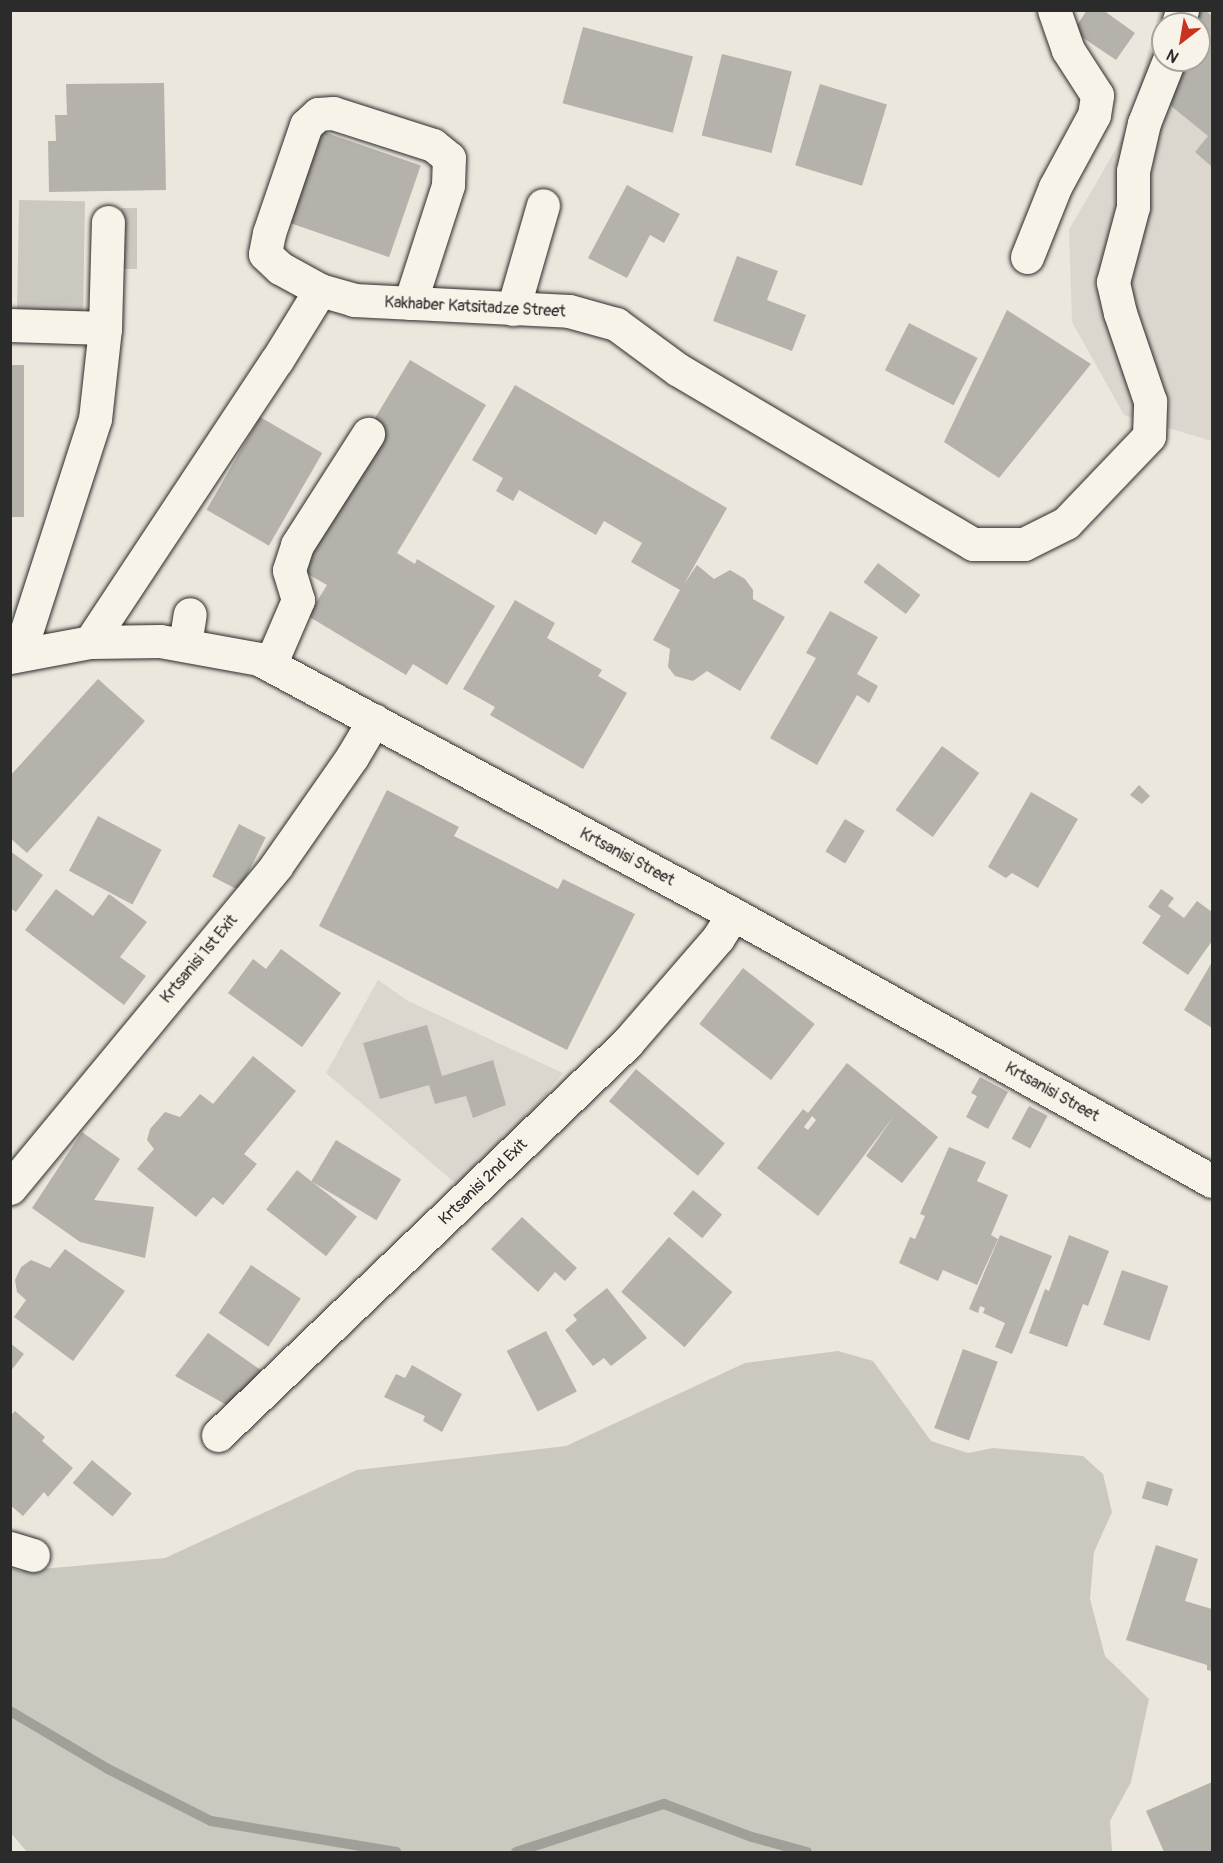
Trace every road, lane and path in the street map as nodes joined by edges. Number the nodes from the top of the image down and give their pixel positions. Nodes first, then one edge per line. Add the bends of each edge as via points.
1 (1054, 10) edge
2 (1163, 72) edge
3 (543, 205) dead end
4 (108, 222) dead end
5 (1027, 257) dead end
6 (320, 290) junction
7 (410, 303) junction
8 (513, 309) junction
9 (10, 325) edge
10 (105, 328) junction
11 (368, 434) dead end
12 (90, 642) junction
13 (15, 656) edge
14 (270, 665) junction
15 (374, 720) junction
16 (733, 914) junction
17 (1212, 1181) edge
18 (10, 1188) edge
19 (218, 1435) dead end

1 - 5 street via 1068,50 1097,94 1094,115 1055,187
2 - 8 street, Kakhaber Katsitadze Street via 1144,123 1133,171 1133,207 1113,282 1150,401 1149,436 1066,523 1024,544 973,544 678,369 616,324 569,311
3 - 8 street
4 - 10 street
6 - 7 street, Kakhaber Katsitadze Street via 354,300
6 - 7 street via 280,268 266,254 306,125 318,114 333,113 433,145 449,158 448,185
6 - 12 street
7 - 8 street, Kakhaber Katsitadze Street
9 - 10 street
10 - 13 street via 95,419
11 - 14 street via 297,545 289,570 298,600
12 - 13 street, Krtsanisi Street
12 - 14 street, Krtsanisi Street via 160,641 188,629
14 - 15 street, Krtsanisi Street
15 - 16 street, Krtsanisi Street
15 - 18 street, Krtsanisi 1st Exit via 276,866
16 - 17 street, Krtsanisi Street
16 - 19 street, Krtsanisi 2nd Exit via 718,938 627,1043

